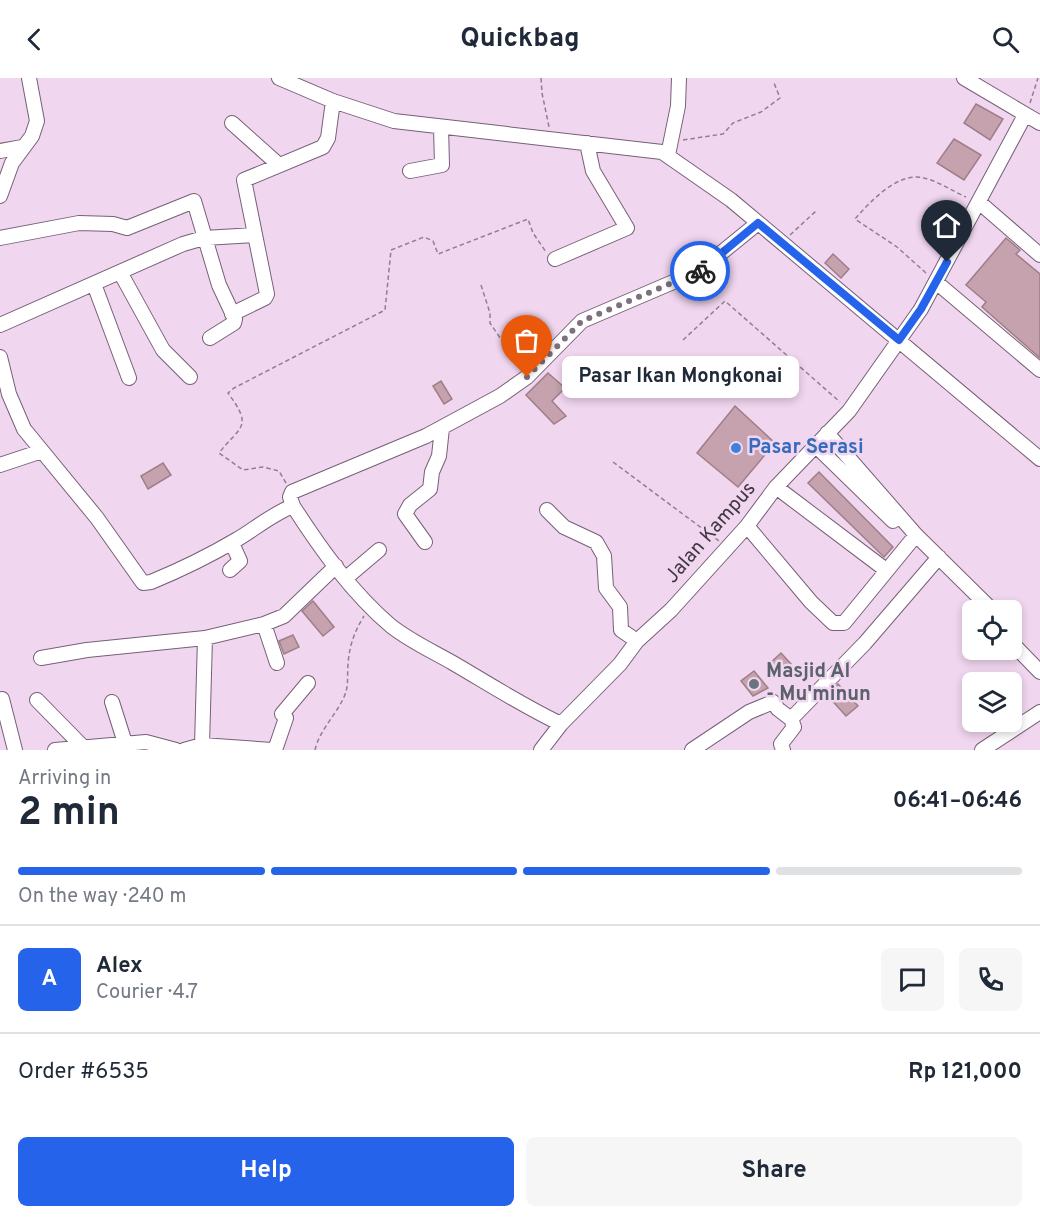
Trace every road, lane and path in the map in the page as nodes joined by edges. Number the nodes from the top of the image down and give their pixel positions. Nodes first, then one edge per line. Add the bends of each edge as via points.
1 (29, 78) edge
2 (541, 78) edge
3 (679, 78) edge
4 (1038, 78) edge
5 (282, 79) edge
6 (973, 80) edge
7 (774, 83) dead end
8 (333, 101) junction
9 (1025, 115) junction
10 (232, 123) dead end
11 (1040, 123) edge
12 (441, 127) junction
13 (551, 138) junction
14 (587, 143) junction
15 (22, 147) junction
16 (670, 148) junction
17 (0, 151) edge
18 (279, 165) junction
19 (410, 171) dead end
20 (0, 196) edge
21 (980, 203) junction
22 (816, 211) dead end
23 (758, 223) junction
24 (255, 235) junction
25 (0, 238) edge
26 (204, 238) junction
27 (782, 243) junction
28 (1040, 255) edge
29 (555, 259) joint
30 (120, 272) junction
31 (936, 282) junction
32 (94, 284) junction
33 (481, 285) dead end
34 (232, 314) junction
35 (0, 325) edge
36 (210, 338) dead end
37 (683, 340) dead end
38 (899, 340) junction
39 (0, 357) edge
40 (1040, 370) edge
41 (190, 377) dead end
42 (527, 377) junction
43 (129, 378) dead end
44 (849, 411) junction
45 (442, 428) junction
46 (827, 434) junction
47 (816, 446) junction
48 (42, 451) junction
49 (1040, 459) edge
50 (613, 462) dead end
51 (0, 465) edge
52 (776, 487) junction
53 (292, 499) junction
54 (547, 510) dead end
55 (747, 526) junction
56 (914, 538) junction
57 (425, 542) dead end
58 (232, 543) junction
59 (727, 547) junction
60 (379, 550) dead end
61 (937, 560) junction
62 (336, 566) junction
63 (230, 570) dead end
64 (886, 570) junction
65 (346, 578) junction
66 (972, 600) edge
67 (981, 600) edge
68 (370, 606) junction
69 (264, 624) junction
70 (204, 638) junction
71 (637, 641) junction
72 (1022, 641) edge
73 (1022, 653) edge
74 (41, 658) dead end
75 (1040, 659) edge
76 (277, 663) dead end
77 (1040, 672) edge
78 (309, 683) dead end
79 (2, 699) dead end
80 (36, 700) dead end
81 (112, 702) dead end
82 (1040, 712) edge
83 (792, 718) junction
84 (561, 724) junction
85 (125, 743) junction
86 (202, 745) junction
87 (83, 747) junction
88 (223, 747) edge
89 (778, 748) edge
90 (15, 750) edge
91 (55, 750) edge
92 (176, 750) edge
93 (184, 750) edge
94 (274, 750) edge
95 (315, 750) edge
96 (541, 750) edge
97 (692, 750) edge
98 (982, 750) edge

1 - 15 street via 37,121 32,136
2 - 13 path
3 - 16 street
4 - 9 path
5 - 8 street
6 - 9 street
7 - 16 path via 780,98 761,112 733,123 723,135
8 - 12 street via 394,121
8 - 18 street via 323,147
9 - 11 street
9 - 21 street, Jalan Kampus
10 - 18 street
12 - 13 street
12 - 19 street via 442,164
13 - 14 street
14 - 16 street
14 - 29 street via 593,171 627,228
15 - 17 street
15 - 20 street
16 - 23 street via 693,173
18 - 24 street via 244,180
21 - 28 street
21 - 31 street, Jalan Kampus
21 - 31 path via 922,177 904,178 855,219 897,247
22 - 27 path
23 - 27 street
23 - 42 street via 699,271 582,321
24 - 26 street
24 - 34 street via 267,294
25 - 26 street via 79,223 127,228 192,200
26 - 30 street
26 - 34 street
27 - 38 street
29 - 53 path via 549,257 528,219 438,254 433,241 424,237 391,250 385,310 234,387 228,393 243,415 241,430 219,453 243,470 263,467 279,471
30 - 32 street
30 - 41 street via 163,350
31 - 38 street, Jalan Kampus
31 - 40 street
32 - 35 street
32 - 43 street
33 - 42 path via 490,323
34 - 36 street via 234,323
37 - 44 path via 725,301
38 - 44 street, Jalan Kampus
38 - 49 street
39 - 48 street via 18,418
42 - 45 street
44 - 46 street, Jalan Kampus
45 - 53 street
45 - 57 street via 430,489 405,514
46 - 47 street, Jalan Kampus
46 - 56 street
47 - 52 street, Jalan Kampus
47 - 56 street
48 - 51 street
48 - 58 street via 120,548 143,583
50 - 59 path
52 - 55 street, Jalan Kampus
52 - 64 street
53 - 58 street
53 - 62 street
54 - 71 street via 564,527 600,546 606,588 620,607 621,630
55 - 59 street, Jalan Kampus
55 - 64 street via 811,602 833,622 844,623
56 - 61 street
56 - 64 street
58 - 63 street via 240,561
59 - 71 street, Jalan Kampus via 671,610
60 - 65 street
61 - 66 street
61 - 67 street
61 - 83 street via 865,643
62 - 65 street
62 - 69 street via 284,616
65 - 68 street
68 - 84 street via 416,643
68 - 95 path via 354,632 348,686 330,724 317,739
69 - 70 street
69 - 76 street
70 - 74 street via 106,647
70 - 86 street
71 - 84 street, Jalan Kampus
72 - 75 street
73 - 77 street
78 - 94 street via 282,714 286,718
79 - 90 street
80 - 87 street
81 - 85 street
82 - 98 street
83 - 89 street via 794,728
83 - 97 street via 773,702 749,712
84 - 96 street, Jalan Kampus
85 - 87 street
85 - 92 street via 154,742
86 - 88 street
86 - 93 street
87 - 91 street
88 - 94 street

